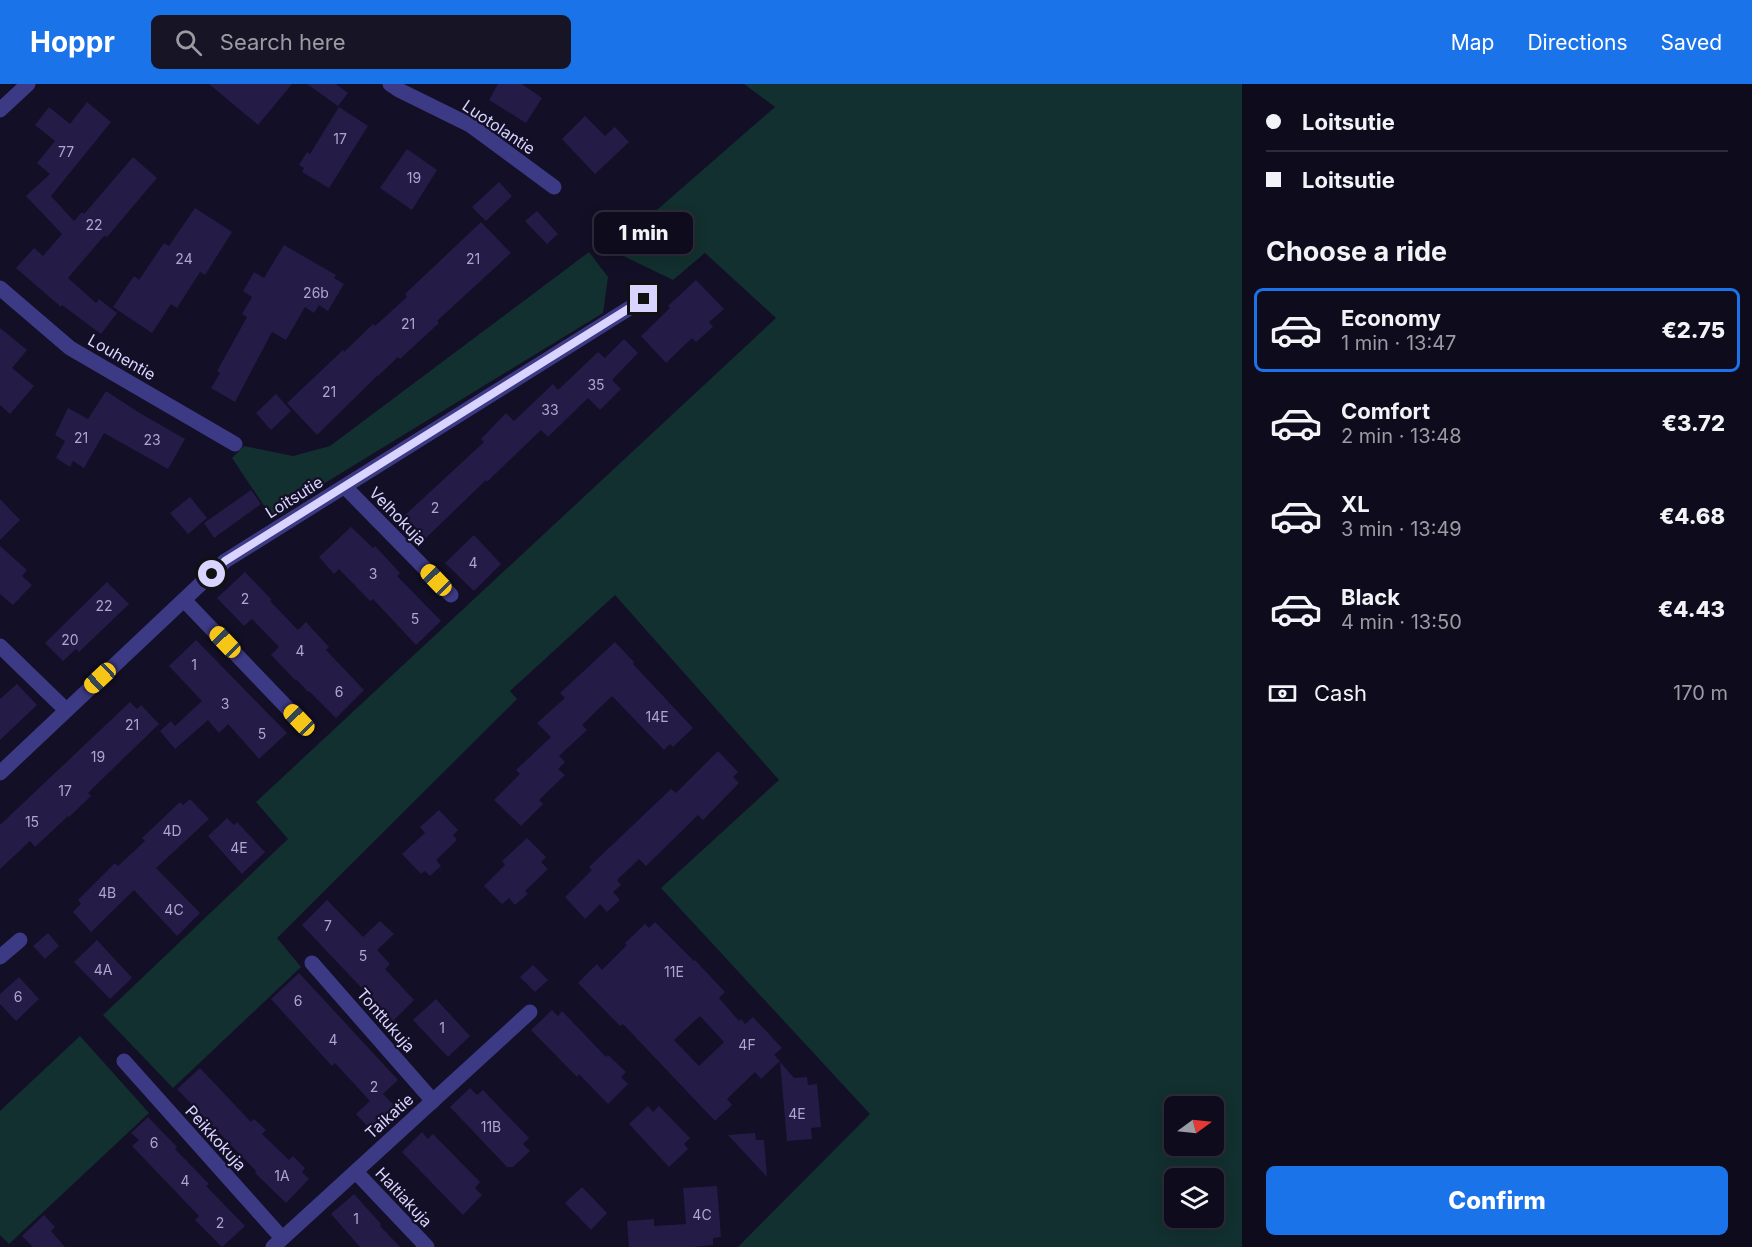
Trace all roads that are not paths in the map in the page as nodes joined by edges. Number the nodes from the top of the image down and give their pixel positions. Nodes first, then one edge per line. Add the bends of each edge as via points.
1 (28, 84) edge
2 (390, 84) edge
3 (0, 110) edge
4 (554, 187) dead end
5 (0, 288) edge
6 (644, 299) dead end
7 (235, 444) dead end
8 (345, 487) junction
9 (451, 596) dead end
10 (184, 600) junction
11 (0, 646) edge
12 (66, 710) junction
13 (299, 720) dead end
14 (0, 773) edge
15 (20, 940) dead end
16 (0, 957) edge
17 (312, 963) dead end
18 (530, 1012) dead end
19 (123, 1061) dead end
20 (433, 1101) junction
21 (356, 1172) junction
22 (277, 1243) edge
23 (427, 1247) edge

1 - 3 street
2 - 4 street, Luotolantie via 470,125
5 - 7 street, Louhentie via 70,348
6 - 8 street, Loitsutie
8 - 9 street, Velhokuja
8 - 10 street, Loitsutie via 225,561
10 - 12 street, Loitsutie
10 - 13 street
11 - 12 street
12 - 14 street, Loitsutie
15 - 16 street
17 - 20 street, Tonttukuja
18 - 20 street, Taikatie
19 - 22 street, Peikkokuja
20 - 21 street, Taikatie
21 - 22 street, Taikatie
21 - 23 street, Haltiakuja

